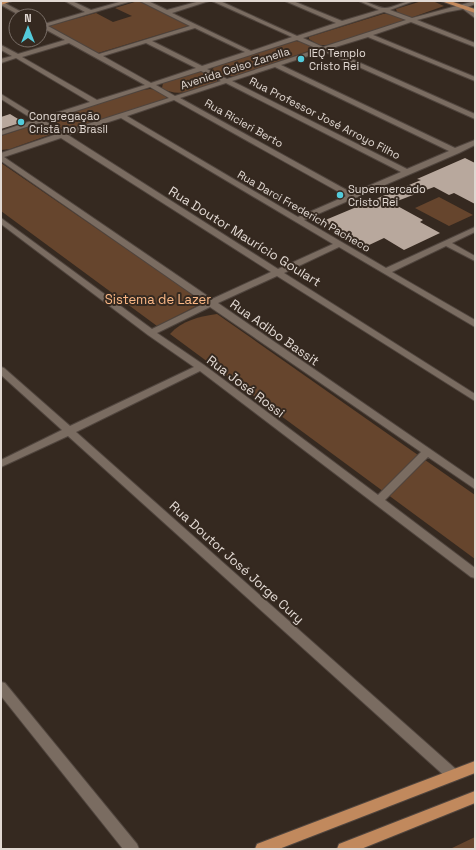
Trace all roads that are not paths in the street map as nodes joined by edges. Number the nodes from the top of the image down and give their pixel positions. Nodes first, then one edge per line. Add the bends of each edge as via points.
1 (9, 1) edge
2 (68, 1) edge
3 (129, 1) edge
4 (143, 1) edge
5 (206, 1) edge
6 (215, 1) edge
7 (288, 1) edge
8 (362, 1) edge
9 (411, 1) edge
10 (444, 1) edge
11 (475, 1) edge
12 (1, 3) edge
13 (464, 7) junction
14 (10, 8) edge
15 (384, 10) junction
16 (475, 11) edge
17 (90, 12) junction
18 (167, 12) junction
19 (475, 16) edge
20 (412, 20) junction
21 (48, 23) edge
22 (340, 23) junction
23 (196, 26) junction
24 (48, 29) edge
25 (369, 35) junction
26 (297, 38) junction
27 (68, 41) junction
28 (147, 41) junction
29 (475, 45) edge
30 (1, 46) edge
31 (323, 49) junction
32 (251, 53) junction
33 (17, 56) junction
34 (98, 56) junction
35 (1, 61) edge
36 (276, 65) junction
37 (201, 68) junction
38 (475, 79) edge
39 (226, 81) junction
40 (151, 84) junction
41 (1, 96) edge
42 (175, 98) junction
43 (97, 103) junction
44 (122, 116) junction
45 (475, 117) edge
46 (40, 121) junction
47 (1, 134) edge
48 (63, 136) junction
49 (475, 142) edge
50 (456, 150) junction
51 (1, 155) edge
52 (1, 158) edge
53 (407, 172) junction
54 (352, 196) junction
55 (1, 220) edge
56 (297, 220) junction
57 (475, 230) edge
58 (446, 243) junction
59 (339, 244) junction
60 (475, 259) edge
61 (385, 272) junction
62 (279, 273) junction
63 (211, 303) junction
64 (475, 324) edge
65 (151, 332) junction
66 (201, 368) junction
67 (1, 370) edge
68 (475, 398) edge
69 (69, 431) junction
70 (427, 452) junction
71 (1, 464) edge
72 (475, 485) edge
73 (378, 501) junction
74 (475, 574) edge
75 (1, 688) edge
76 (475, 767) edge
77 (453, 775) junction
78 (475, 797) edge
79 (132, 849) edge
80 (262, 849) edge
81 (344, 849) edge

1 - 12 main road
2 - 17 street
3 - 17 street
4 - 18 street
5 - 18 street
6 - 26 street
7 - 22 street
8 - 15 street
9 - 15 street, Avenida Celso Zanella
10 - 13 main road
11 - 13 street, Avenida Celso Zanella
12 - 14 street
13 - 16 main road
13 - 19 street
13 - 20 street, Avenida Celso Zanella
15 - 20 street
15 - 22 street, Avenida Celso Zanella
17 - 21 street
18 - 23 street
20 - 25 street, Avenida Celso Zanella
20 - 29 street
22 - 26 street, Avenida Celso Zanella
23 - 28 street
23 - 32 street
24 - 27 street, Rua Ricieri Berto
25 - 31 street, Avenida Celso Zanella
25 - 38 street
26 - 31 street
26 - 32 street, Avenida Celso Zanella
27 - 33 street
27 - 34 street, Rua Ricieri Berto
28 - 34 street
28 - 37 street, Rua Professor José Arroyo Filho
30 - 33 street
31 - 36 street, Avenida Celso Zanella
31 - 45 street
32 - 37 street, Avenida Celso Zanella
33 - 35 street
33 - 43 street
34 - 40 street, Rua Ricieri Berto
36 - 39 street, Avenida Celso Zanella
36 - 50 street
37 - 39 street, Rua Professor José Arroyo Filho
37 - 40 street, Avenida Celso Zanella
39 - 42 street, Avenida Celso Zanella
39 - 53 street, Rua Professor José Arroyo Filho
40 - 42 street, Rua Ricieri Berto
40 - 43 street, Avenida Celso Zanella
41 - 46 street, Rua Doutor Maurício Goulart
42 - 44 street, Avenida Celso Zanella
42 - 54 street, Rua Ricieri Berto
43 - 46 street, Avenida Celso Zanella
44 - 48 street, Avenida Celso Zanella
44 - 56 street, Rua Darci Frederich Pacheco
46 - 47 street, Avenida Celso Zanella
46 - 48 street, Rua Doutor Maurício Goulart
48 - 51 street, Avenida Celso Zanella
48 - 62 street, Rua Doutor Maurício Goulart
49 - 50 street
50 - 53 street
52 - 63 street, Rua Adibo Bassit
53 - 54 street
54 - 56 street
55 - 65 street, Rua José Rossi
56 - 59 street, Rua Darci Frederich Pacheco
57 - 58 street
58 - 60 street
58 - 61 street
59 - 61 street, Rua Darci Frederich Pacheco
59 - 62 street
61 - 64 street, Rua Darci Frederich Pacheco
62 - 63 street
62 - 68 street, Rua Doutor Maurício Goulart
63 - 65 street
63 - 70 street, Rua Adibo Bassit
65 - 66 street, Rua José Rossi
66 - 69 street
66 - 73 street, Rua José Rossi
67 - 69 street, Rua Doutor José Jorge Cury
69 - 71 street
69 - 77 street, Rua Doutor José Jorge Cury
70 - 72 street, Rua Adibo Bassit
70 - 73 street
73 - 74 street, Rua José Rossi
75 - 79 street
76 - 77 main road
77 - 80 main road
78 - 81 main road

